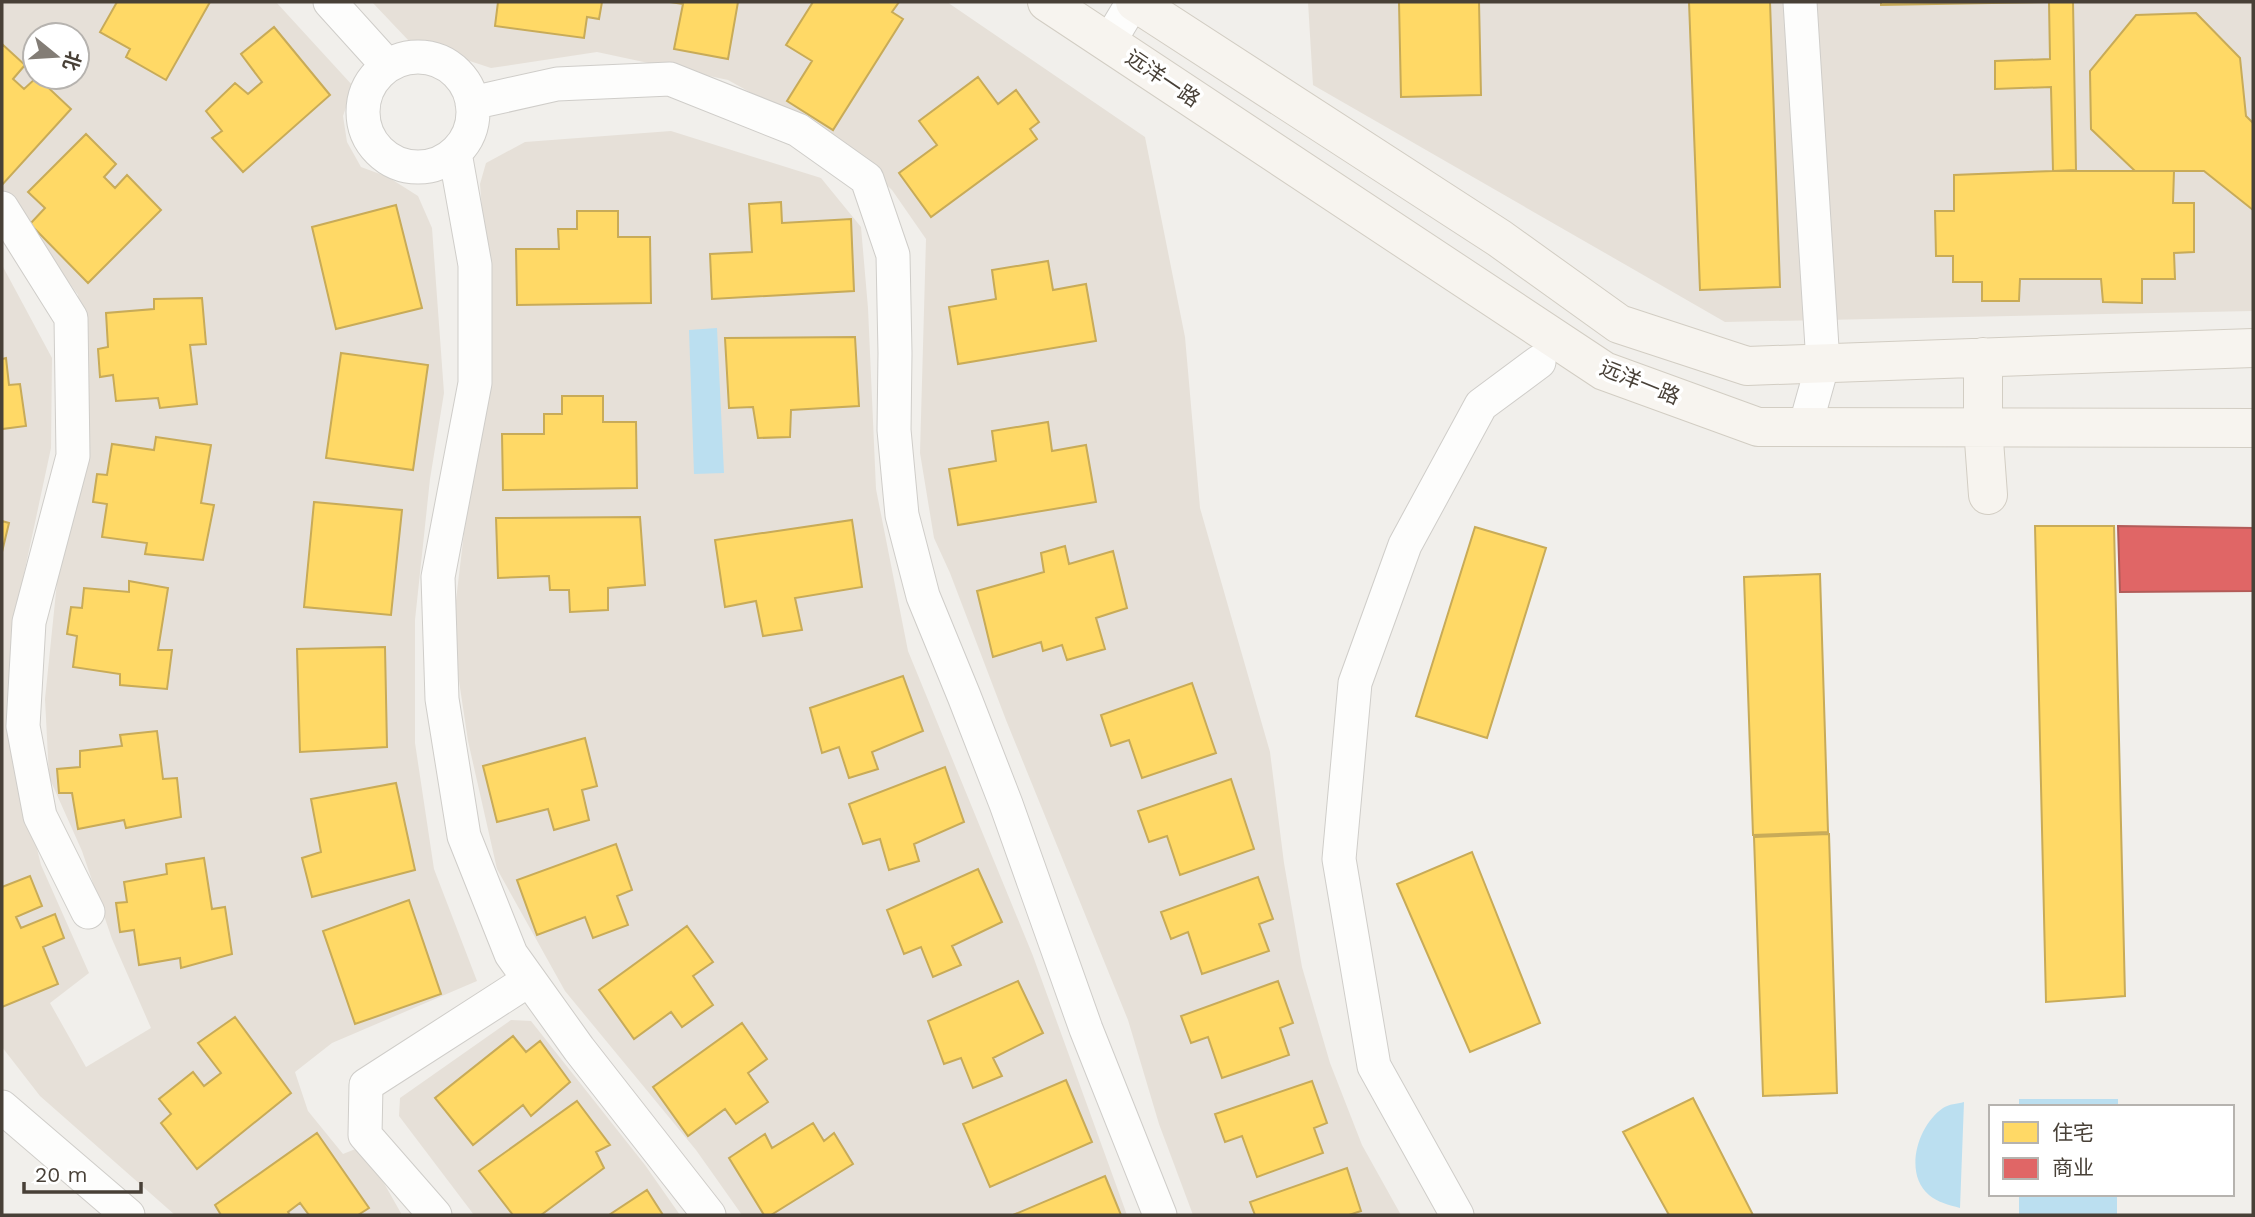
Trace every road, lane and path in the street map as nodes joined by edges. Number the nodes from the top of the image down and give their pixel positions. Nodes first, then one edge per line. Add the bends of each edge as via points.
1 (330, 2) edge
2 (1047, 2) edge
3 (1134, 2) edge
4 (1800, 2) edge
5 (1109, 42) junction
6 (387, 65) junction
7 (472, 103) junction
8 (455, 153) junction
9 (2, 208) edge
10 (1579, 295) junction
11 (2253, 348) edge
12 (1546, 349) junction
13 (1983, 357) junction
14 (1823, 363) junction
15 (1805, 427) junction
16 (1983, 427) junction
17 (2253, 428) edge
18 (1988, 495) dead end
19 (88, 912) dead end
20 (529, 979) junction
21 (2, 1107) edge
22 (128, 1215) edge
23 (435, 1215) edge
24 (709, 1215) edge
25 (1160, 1215) edge
26 (1457, 1215) edge

1 - 6 street
2 - 5 street, 远洋一路
3 - 5 street
3 - 10 street via 1488,230
4 - 14 street
5 - 12 street, 远洋一路
6 - 7 street via 404,58 440,61 467,85
6 - 8 street via 374,78 362,112 373,145 403,166 439,163
7 - 8 street via 472,122
7 - 25 street via 556,84 670,79 798,130 867,179 893,255 894,430 902,516 923,596
8 - 20 street via 475,265 475,383 438,577 442,699 464,836 511,954
9 - 19 street via 71,318 72,456 29,622 23,726 40,816
10 - 12 street
10 - 14 street via 1619,324 1747,366
11 - 13 street
12 - 15 street, 远洋一路 via 1758,427
12 - 26 street via 1481,405 1405,545 1355,683 1339,859 1374,1066
13 - 14 street
13 - 16 street
14 - 15 street
15 - 16 street, 远洋一路
16 - 17 street, 远洋一路
16 - 18 street
20 - 23 street via 366,1085 365,1135
20 - 24 street
21 - 22 street

